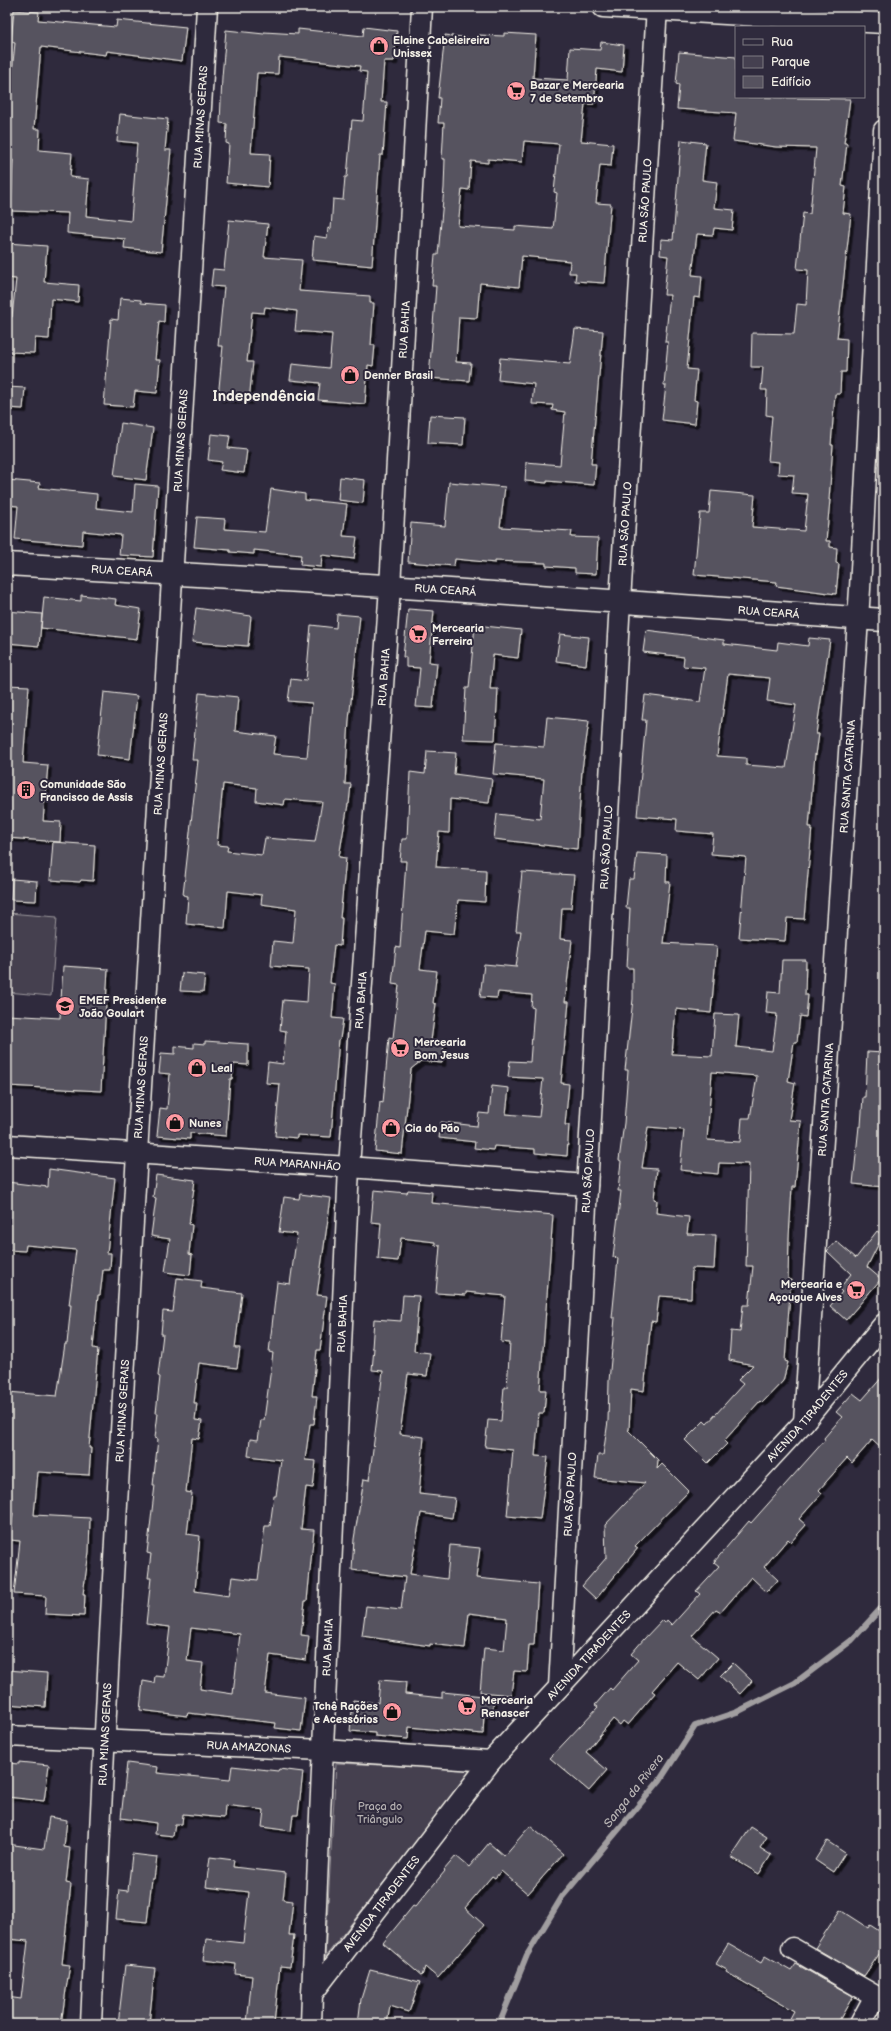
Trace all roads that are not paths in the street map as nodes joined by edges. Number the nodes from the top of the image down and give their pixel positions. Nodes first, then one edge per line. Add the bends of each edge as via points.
1 (207, 7) edge
2 (422, 7) edge
3 (603, 7) edge
4 (657, 9) edge
5 (884, 23) edge
6 (884, 130) edge
7 (7, 564) edge
8 (173, 573) junction
9 (390, 587) junction
10 (620, 601) junction
11 (858, 618) junction
12 (884, 620) edge
13 (7, 1145) edge
14 (136, 1153) junction
15 (349, 1167) junction
16 (587, 1185) junction
17 (884, 1324) edge
18 (804, 1422) junction
19 (559, 1688) junction
20 (7, 1736) edge
21 (104, 1742) junction
22 (324, 1750) junction
23 (491, 1761) junction
24 (792, 1948) dead end
25 (312, 1994) junction
26 (879, 1998) edge
27 (91, 2024) edge
28 (311, 2024) edge
29 (860, 2024) edge

1 - 8 street, RUA MINAS GERAIS
2 - 9 street, RUA BAHIA
3 - 4 street
4 - 5 street
4 - 10 street, RUA SÃO PAULO
6 - 11 street, RUA SANTA CATARINA
7 - 8 street, RUA CEARÁ
8 - 9 street, RUA CEARÁ
8 - 14 street, RUA MINAS GERAIS
9 - 10 street, RUA CEARÁ
9 - 15 street, RUA BAHIA
10 - 11 street, RUA CEARÁ
10 - 16 street, RUA SÃO PAULO
11 - 12 street, RUA CEARÁ
11 - 18 street, RUA SANTA CATARINA
13 - 14 street, RUA MARANHÃO
14 - 15 street, RUA MARANHÃO
14 - 21 street, RUA MINAS GERAIS
15 - 16 street, RUA MARANHÃO
15 - 22 street, RUA BAHIA
16 - 19 street, RUA SÃO PAULO
17 - 18 street, AVENIDA TIRADENTES
18 - 19 street, AVENIDA TIRADENTES
19 - 23 street, AVENIDA TIRADENTES
20 - 21 street, RUA AMAZONAS
21 - 22 street, RUA AMAZONAS
21 - 27 street, RUA MINAS GERAIS
22 - 23 street, RUA AMAZONAS
22 - 25 street, RUA BAHIA
23 - 25 street, AVENIDA TIRADENTES
24 - 26 street
25 - 28 street
26 - 29 street

